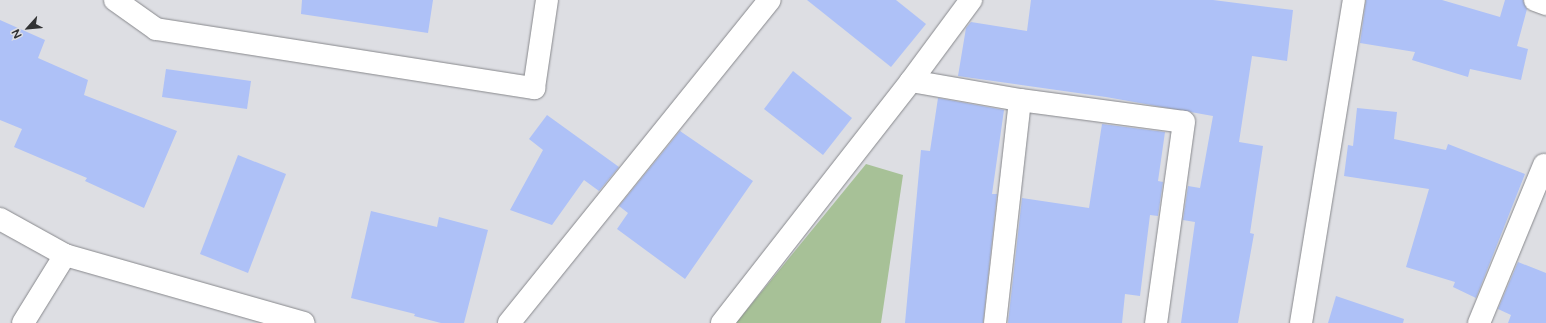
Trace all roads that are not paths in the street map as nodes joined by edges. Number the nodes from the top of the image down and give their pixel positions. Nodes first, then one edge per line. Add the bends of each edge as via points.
1 (115, 0) edge
2 (547, 0) edge
3 (770, 0) edge
4 (970, 0) edge
5 (1354, 0) edge
6 (1535, 0) edge
7 (1546, 4) edge
8 (912, 81) junction
9 (1020, 100) junction
10 (1544, 165) dead end
11 (0, 219) edge
12 (66, 255) junction
13 (23, 323) edge
14 (303, 323) edge
15 (509, 323) edge
16 (722, 323) edge
17 (995, 323) edge
18 (1156, 323) edge
19 (1302, 323) edge
20 (1479, 323) edge

1 - 2 street via 156,29 534,88
3 - 15 street
4 - 8 street
5 - 19 street
6 - 7 street
8 - 9 street
8 - 16 street
9 - 17 street
9 - 18 street via 1184,122
10 - 20 street
11 - 12 street
12 - 13 street
12 - 14 street

